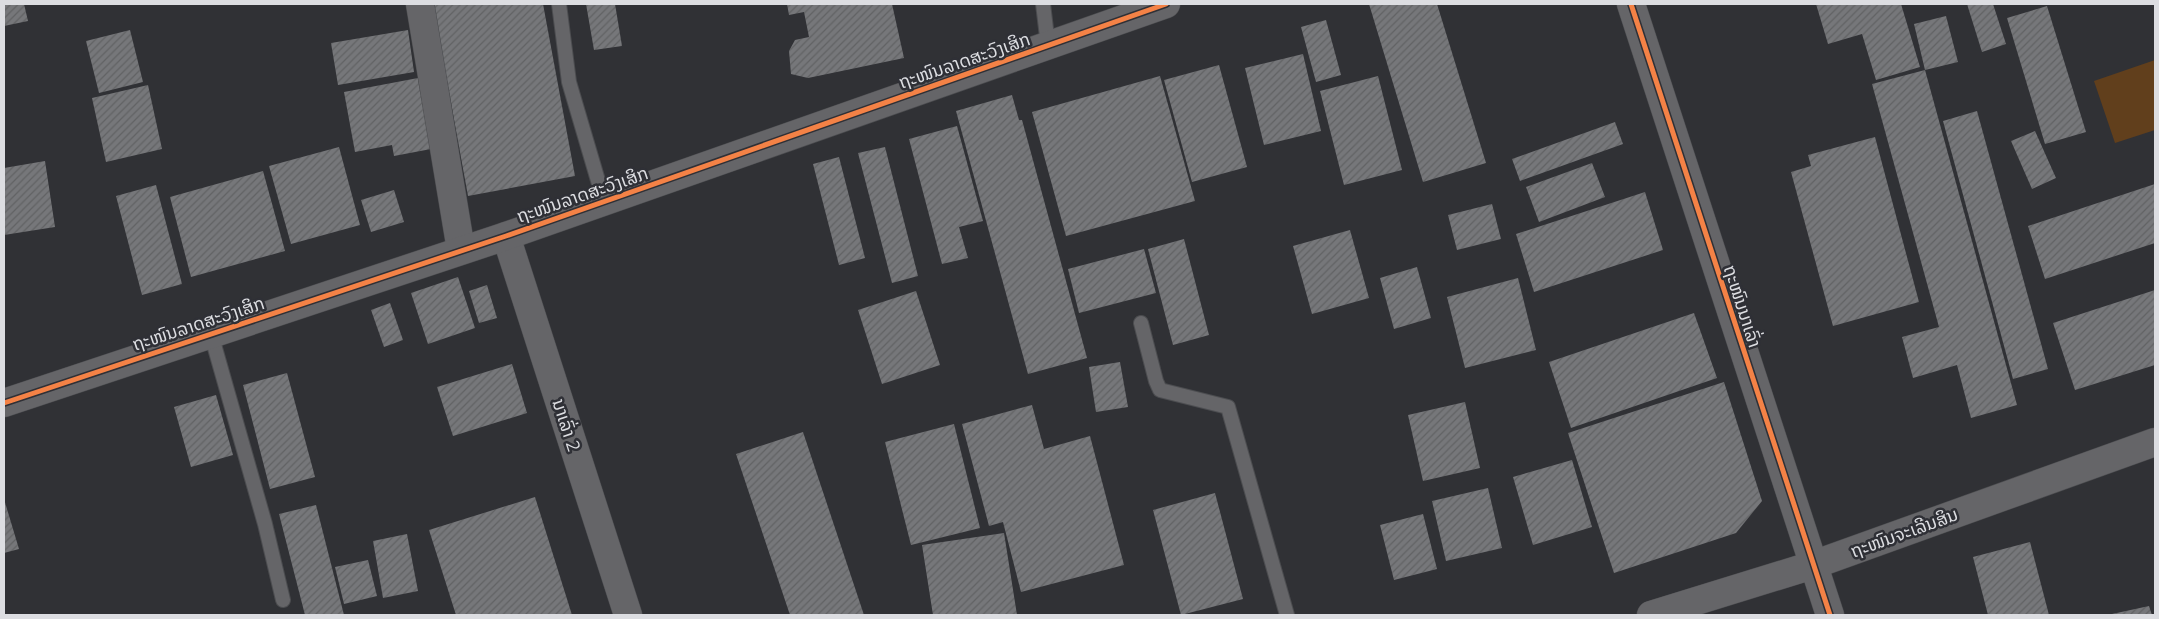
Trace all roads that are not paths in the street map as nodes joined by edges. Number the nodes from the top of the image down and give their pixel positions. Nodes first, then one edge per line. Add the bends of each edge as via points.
1 (420, 4) edge
2 (559, 4) edge
3 (1043, 4) edge
4 (1166, 4) edge
5 (1631, 4) edge
6 (1048, 44) junction
7 (604, 201) junction
8 (506, 236) junction
9 (462, 250) junction
10 (1141, 323) dead end
11 (211, 334) junction
12 (4, 403) edge
13 (2155, 442) edge
14 (1813, 565) junction
15 (283, 600) dead end
16 (628, 615) edge
17 (1288, 615) edge
18 (1650, 615) edge
19 (1830, 615) edge

1 - 9 street
2 - 7 lane via 569,82
3 - 6 lane
4 - 6 street, ຖະໜົນລາດສະວົງເສິກ
5 - 14 street, ຖະໜົນນາເລົ່າ
6 - 7 street, ຖະໜົນລາດສະວົງເສິກ
7 - 8 street, ຖະໜົນລາດສະວົງເສິກ
8 - 9 street, ຖະໜົນລາດສະວົງເສິກ
8 - 16 street, ນາເລົ່າ 2
9 - 11 street, ຖະໜົນລາດສະວົງເສິກ
10 - 17 lane via 1160,390 1228,407
11 - 12 street, ຖະໜົນລາດສະວົງເສິກ
11 - 15 lane
13 - 14 street, ຖະໜົນຈະເລີນສິນ
14 - 18 street, ຖະໜົນຈະເລີນສິນ
14 - 19 street, ຖະໜົນນາເລົ່າ

